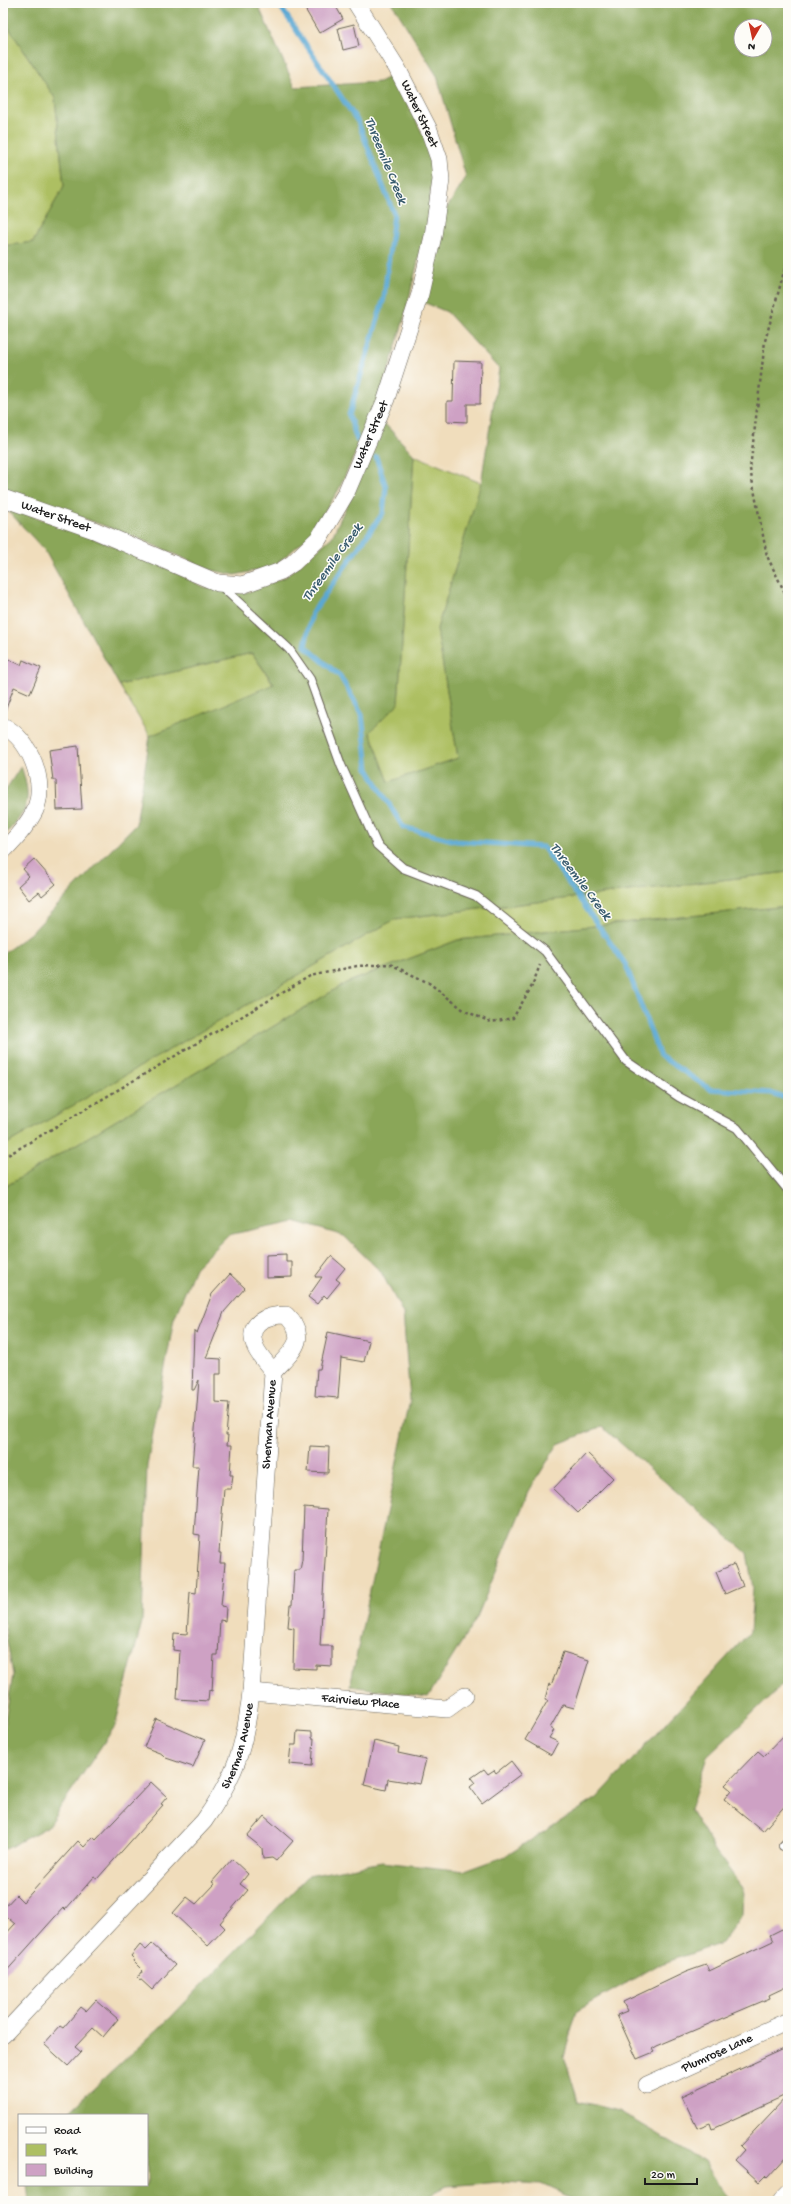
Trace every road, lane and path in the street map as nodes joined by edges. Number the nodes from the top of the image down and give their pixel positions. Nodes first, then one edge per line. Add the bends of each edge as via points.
1 (356, 3) edge
2 (788, 257) edge
3 (3, 498) edge
4 (218, 583) junction
5 (788, 599) edge
6 (3, 726) edge
7 (3, 851) edge
8 (545, 951) junction
9 (3, 1158) edge
10 (788, 1190) edge
11 (273, 1372) dead end
12 (252, 1692) junction
13 (465, 1696) dead end
14 (788, 2021) edge
15 (3, 2035) edge
16 (647, 2085) dead end
17 (788, 2194) edge
18 (781, 2201) edge

1 - 4 street, Water Street via 397,68 429,130 439,159 440,191 420,294 378,423 346,493 319,538 281,571 242,585
2 - 5 path via 765,341 750,469 766,556
3 - 4 street, Water Street via 94,530
4 - 8 lane via 289,649 310,680 341,766 377,845 403,868 476,896
6 - 7 street via 18,734 29,750 36,773 38,799 26,825
8 - 9 path via 532,986 513,1018 491,1022 465,1010 429,983 390,964 357,966 310,976
8 - 10 lane via 626,1061 679,1097 737,1128
11 - 12 street, Sherman Avenue
12 - 13 street, Fairview Place via 447,1709
12 - 15 street, Sherman Avenue via 247,1728 236,1768 204,1821
14 - 16 street, Plumrose Lane
17 - 18 street

